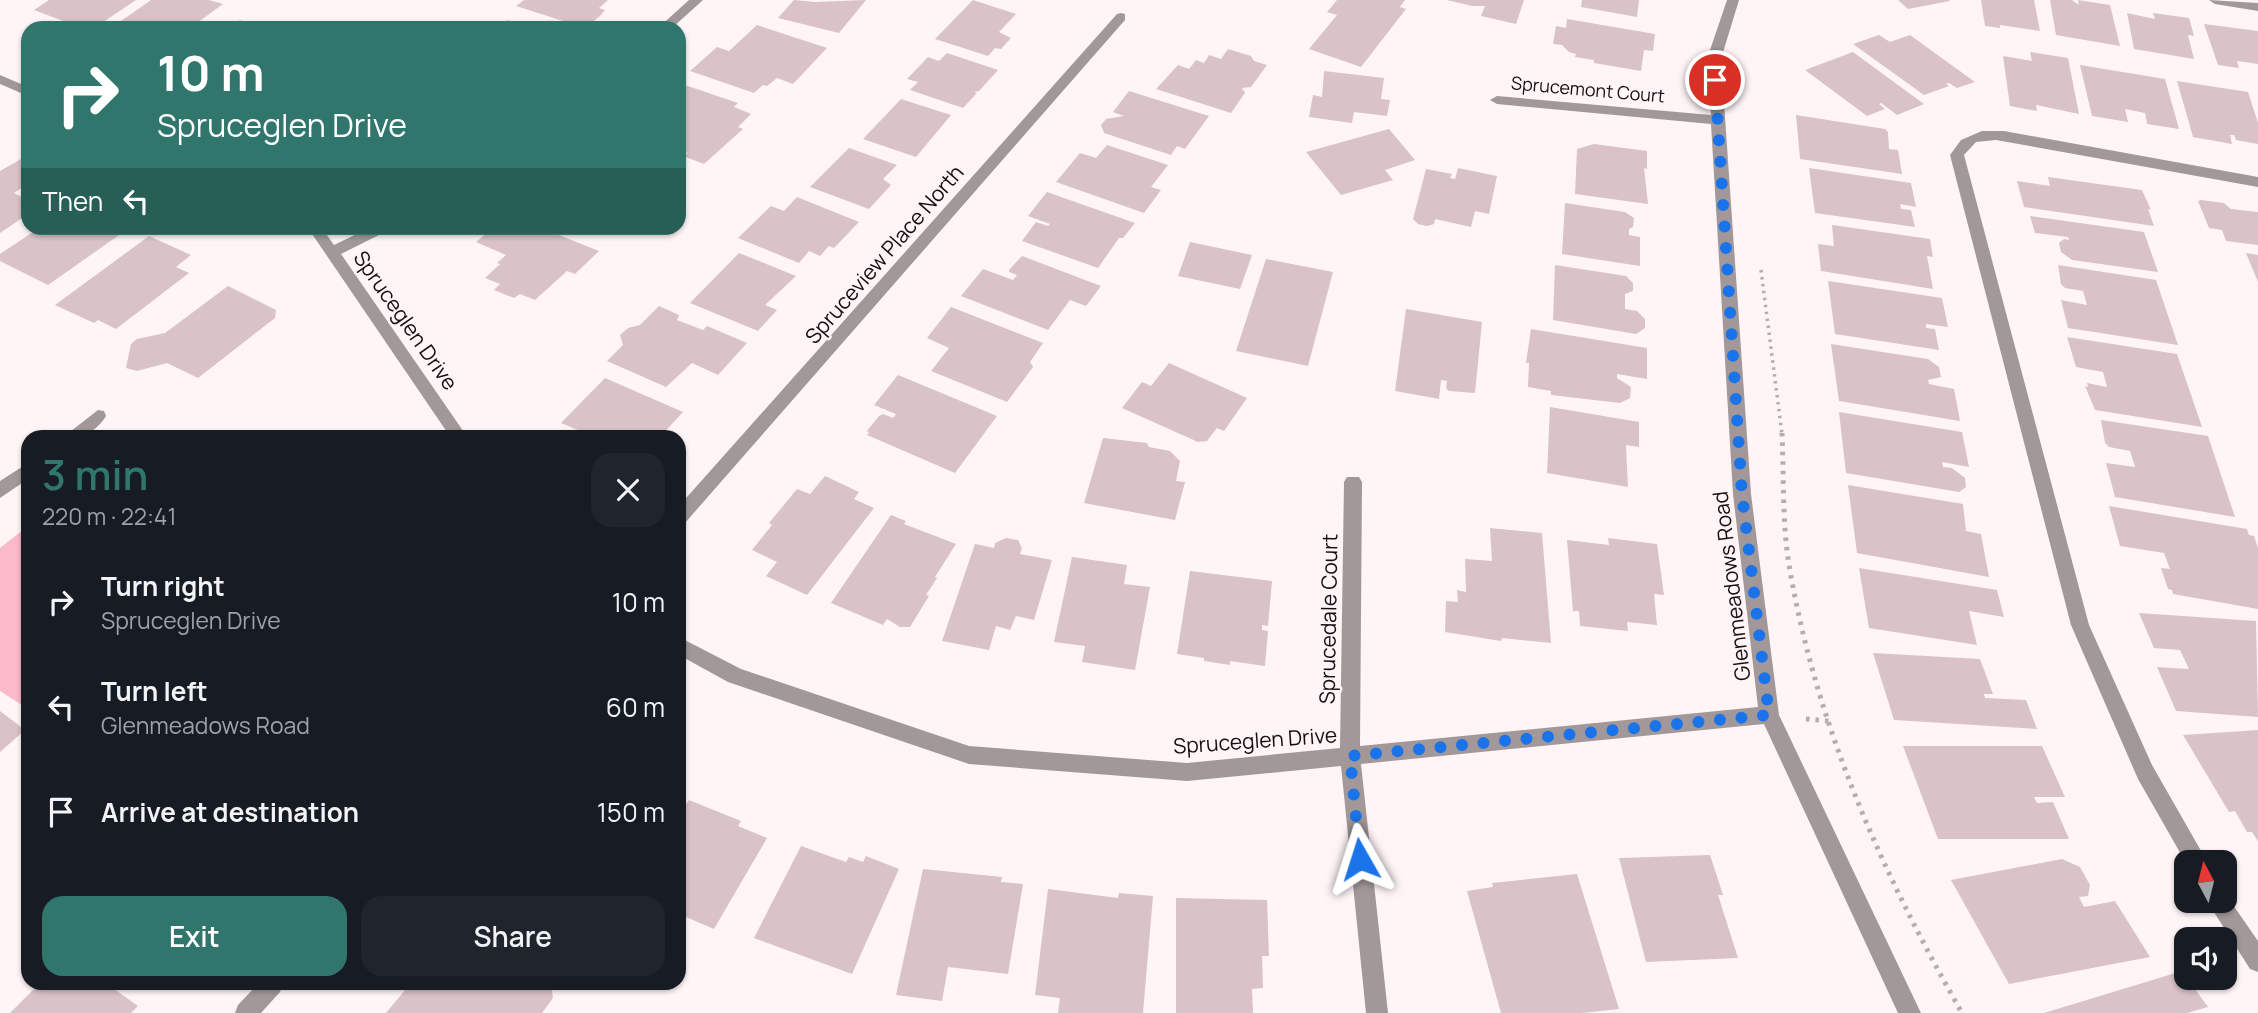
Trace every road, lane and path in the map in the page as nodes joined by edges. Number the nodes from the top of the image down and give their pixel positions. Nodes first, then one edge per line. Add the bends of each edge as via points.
1 (696, 0) edge
2 (1732, 0) edge
3 (2215, 0) edge
4 (2258, 7) edge
5 (1121, 17) dead end
6 (672, 21) edge
7 (0, 79) edge
8 (21, 89) edge
9 (1497, 100) dead end
10 (1717, 120) junction
11 (2258, 182) edge
12 (320, 235) edge
13 (366, 235) edge
14 (332, 252) junction
15 (1759, 256) dead end
16 (98, 416) dead end
17 (80, 430) edge
18 (454, 430) edge
19 (21, 475) edge
20 (1353, 482) dead end
21 (0, 491) edge
22 (686, 510) edge
23 (686, 649) edge
24 (1769, 715) junction
25 (1350, 756) junction
26 (2190, 850) edge
27 (2228, 914) edge
28 (2258, 961) edge
29 (267, 990) edge
30 (246, 1013) edge
31 (1377, 1013) edge
32 (1910, 1013) edge
33 (1962, 1013) edge

1 - 6 street
2 - 10 street, Glenmeadows Road via 1714,59
3 - 4 street
5 - 22 street, Spruceview Place North
7 - 8 street
9 - 10 street, Sprucemont Court
10 - 24 street, Glenmeadows Road via 1742,494
11 - 26 street via 2004,136 1979,134 1964,142 1957,155 2080,625 2145,772
12 - 14 street, Spruceglen Drive
13 - 14 street
14 - 18 street, Spruceglen Drive
15 - 33 path via 1782,433 1789,564 1805,639 1850,785 1878,852
16 - 17 street
19 - 21 street
20 - 25 street, Sprucedale Court
23 - 25 street, Spruceglen Drive via 735,676 969,755 1187,772
24 - 25 street, Spruceglen Drive
24 - 32 street, Glenmeadows Road
25 - 31 street, Sprucedale Court
27 - 28 street
29 - 30 street

